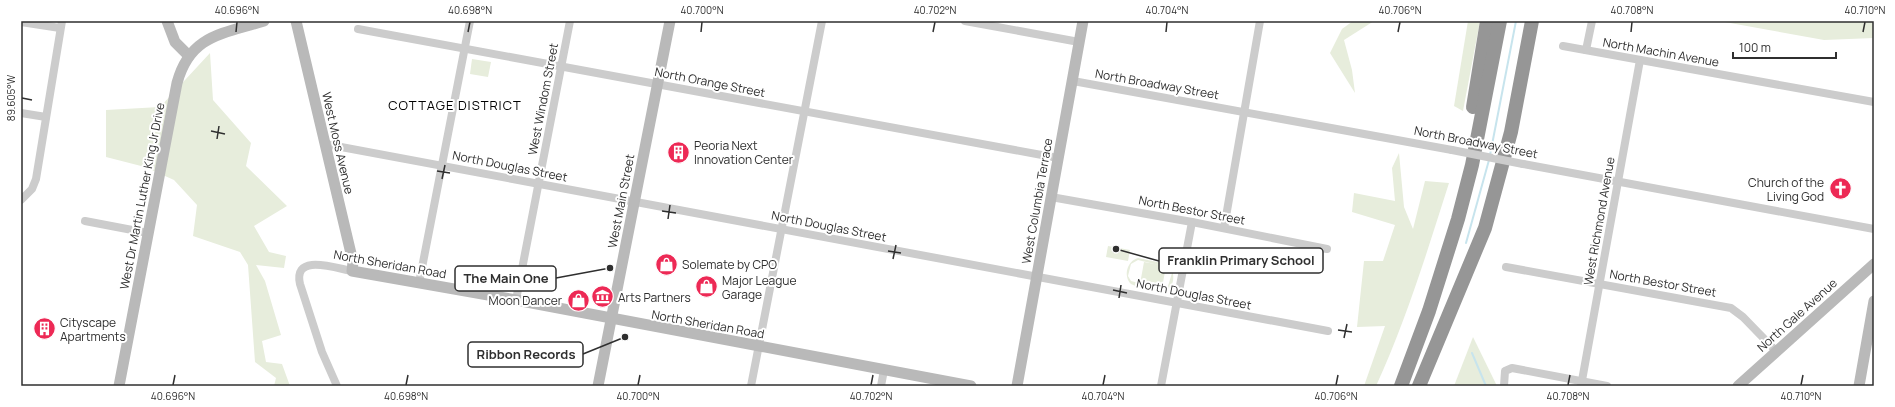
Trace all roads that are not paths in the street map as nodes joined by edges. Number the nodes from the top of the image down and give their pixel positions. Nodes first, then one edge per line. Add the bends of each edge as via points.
1 (167, 21) edge
2 (264, 21) edge
3 (296, 21) edge
4 (470, 21) edge
5 (570, 21) edge
6 (670, 21) edge
7 (822, 21) edge
8 (965, 21) edge
9 (1083, 21) edge
10 (1260, 21) edge
11 (1487, 21) edge
12 (1500, 21) edge
13 (1532, 21) edge
14 (1542, 21) edge
15 (1592, 21) edge
16 (21, 22) edge
17 (61, 25) edge
18 (358, 28) dead end
19 (1079, 42) junction
20 (1563, 46) dead end
21 (464, 48) junction
22 (1586, 50) junction
23 (189, 56) junction
24 (1640, 60) junction
25 (1525, 63) junction
26 (562, 66) junction
27 (1072, 81) junction
28 (657, 84) junction
29 (1874, 102) edge
30 (804, 112) junction
31 (1244, 112) junction
32 (21, 113) edge
33 (46, 117) junction
34 (325, 144) junction
35 (1058, 158) junction
36 (442, 166) junction
37 (1618, 181) junction
38 (538, 184) junction
39 (1051, 197) junction
40 (21, 200) edge
41 (634, 201) junction
42 (1458, 219) junction
43 (85, 221) dead end
44 (1192, 222) junction
45 (1224, 228) junction
46 (781, 229) junction
47 (1874, 229) edge
48 (148, 232) junction
49 (1327, 249) dead end
50 (1874, 264) edge
51 (1506, 266) dead end
52 (352, 271) junction
53 (1037, 277) junction
54 (419, 283) junction
55 (1599, 284) junction
56 (516, 300) junction
57 (1874, 301) edge
58 (1176, 302) junction
59 (611, 319) junction
60 (1328, 332) dead end
61 (1871, 338) edge
62 (759, 346) junction
63 (1776, 351) junction
64 (124, 356) junction
65 (884, 370) junction
66 (1581, 383) edge
67 (114, 386) edge
68 (119, 386) edge
69 (337, 386) edge
70 (598, 386) edge
71 (751, 386) edge
72 (881, 386) edge
73 (971, 386) edge
74 (1017, 386) edge
75 (1160, 386) edge
76 (1401, 386) edge
77 (1420, 386) edge
78 (1504, 386) edge
79 (1607, 386) edge
80 (1738, 386) edge
81 (1858, 386) edge

1 - 23 main road via 175,42
2 - 23 main road via 212,38
3 - 34 main road, West Moss Avenue
4 - 21 street
5 - 26 street, West Windom Street
6 - 28 main road, West Main Street
7 - 30 street
8 - 19 street
9 - 19 main road, West Columbia Terrace
10 - 31 street
11 - 42 highway
12 - 42 highway via 1472,165
13 - 25 highway
14 - 25 highway
15 - 22 street
16 - 17 street
17 - 33 street
18 - 21 street, North Orange Street
19 - 27 main road, West Columbia Terrace
20 - 22 street, North Machin Avenue
21 - 26 street, North Orange Street
21 - 36 street
22 - 24 street, North Machin Avenue
23 - 48 main road, West Dr Martin Luther King Jr Drive via 177,83
24 - 29 street, North Machin Avenue
24 - 37 street, West Richmond Avenue
25 - 77 highway via 1511,132 1485,228
26 - 28 street, North Orange Street
26 - 38 street, West Windom Street
27 - 31 street, North Broadway Street
27 - 35 main road, West Columbia Terrace
28 - 30 street, North Orange Street
28 - 41 main road, West Main Street
30 - 35 street, North Orange Street
30 - 46 street
31 - 37 street, North Broadway Street, bridge
31 - 45 street
32 - 33 street
33 - 40 street via 35,182 30,192
34 - 36 street, North Douglas Street
34 - 52 main road, West Moss Avenue via 353,262
35 - 39 main road, West Columbia Terrace
36 - 38 street, North Douglas Street
36 - 54 street
37 - 47 street, North Broadway Street
37 - 55 street, West Richmond Avenue
38 - 41 street, North Douglas Street
38 - 56 street, West Windom Street
39 - 44 street, North Bestor Street
39 - 53 main road, West Columbia Terrace
41 - 46 street, North Douglas Street
41 - 59 main road, West Main Street
42 - 76 highway via 1430,310
43 - 48 street
44 - 45 street, North Bestor Street
44 - 58 street
45 - 49 street, North Bestor Street
46 - 53 street, North Douglas Street
46 - 62 street
48 - 64 main road, West Dr Martin Luther King Jr Drive
50 - 63 main road, North Gale Avenue
51 - 55 street, North Bestor Street
52 - 54 main road, North Sheridan Road
52 - 69 street, North Sheridan Road via 315,264 305,266 301,270 299,280 322,352
53 - 58 street, North Douglas Street
53 - 74 main road, West Columbia Terrace
54 - 56 main road, North Sheridan Road
55 - 63 street, North Bestor Street via 1731,308
55 - 66 street, West Richmond Avenue
56 - 59 main road, North Sheridan Road
57 - 61 main road
58 - 60 street, North Douglas Street
58 - 75 street
59 - 62 main road, North Sheridan Road
59 - 70 main road, West Main Street
61 - 81 main road
62 - 65 main road, North Sheridan Road
62 - 71 street
63 - 80 main road, North Gale Avenue
64 - 67 main road
64 - 68 main road, West Dr Martin Luther King Jr Drive
65 - 72 street
65 - 73 main road, North Sheridan Road
66 - 78 street via 1513,368 1506,371
66 - 79 street

